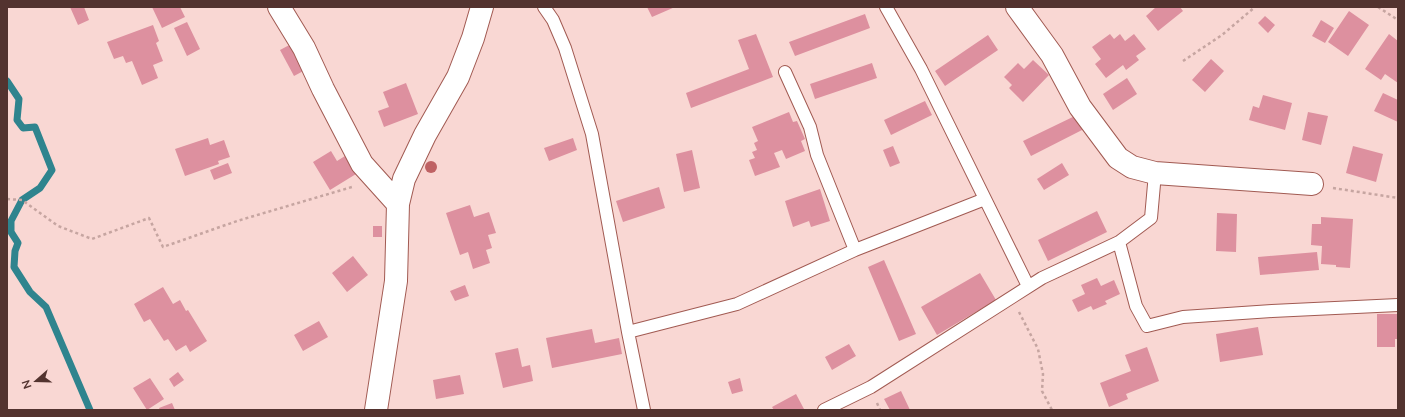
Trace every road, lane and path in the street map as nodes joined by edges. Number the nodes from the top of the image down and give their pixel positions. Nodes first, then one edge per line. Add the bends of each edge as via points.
1 (279, 7) edge
2 (482, 7) edge
3 (544, 7) edge
4 (886, 7) edge
5 (1017, 7) edge
6 (1254, 7) edge
7 (1378, 7) edge
8 (1398, 20) edge
9 (1184, 61) dead end
10 (786, 72) dead end
11 (1154, 173) junction
12 (372, 175) junction
13 (1312, 184) joint
14 (7, 198) edge
15 (1398, 198) edge
16 (985, 199) junction
17 (398, 204) junction
18 (1119, 242) junction
19 (855, 250) junction
20 (1028, 286) junction
21 (1011, 297) junction
22 (1398, 305) edge
23 (628, 332) junction
24 (376, 410) edge
25 (644, 410) edge
26 (824, 410) edge
27 (1052, 410) edge

1 - 12 street via 304,48 362,164
2 - 17 street via 458,76 404,179
3 - 23 lane via 553,20 565,48 592,134
4 - 16 lane via 921,69
5 - 11 street via 1052,55 1080,107 1118,158 1132,167
6 - 9 path via 1222,35
7 - 8 path
10 - 19 lane via 810,127 817,155
11 - 13 street
11 - 18 lane via 1151,218
12 - 14 path via 355,186 237,221 162,247 149,218 92,239 58,226 22,200
12 - 17 street
13 - 15 path
16 - 19 lane
16 - 20 lane
17 - 24 street via 396,281
18 - 20 lane
18 - 22 lane via 1136,306 1147,326 1183,317
19 - 23 lane via 737,304
20 - 21 lane
21 - 26 lane via 871,387
21 - 27 path via 1038,349 1043,374 1042,391
23 - 25 lane

